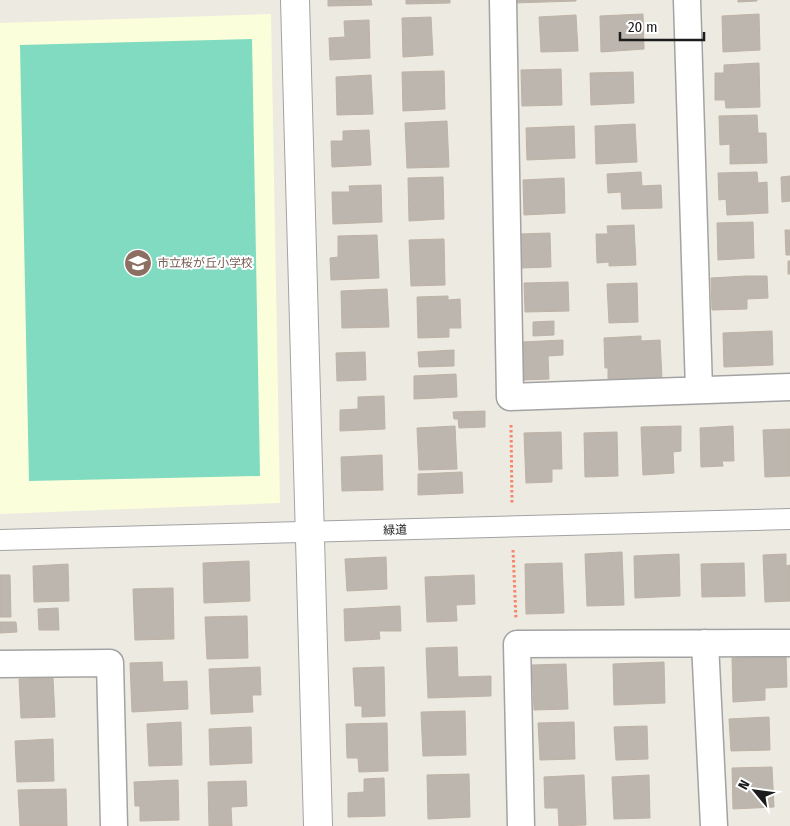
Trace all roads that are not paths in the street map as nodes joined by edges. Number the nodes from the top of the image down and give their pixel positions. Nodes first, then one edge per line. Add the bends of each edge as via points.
1 (295, 0) edge
2 (503, 0) edge
3 (687, 0) edge
4 (790, 387) edge
5 (699, 390) junction
6 (790, 519) edge
7 (310, 532) junction
8 (0, 540) edge
9 (790, 642) edge
10 (705, 643) junction
11 (0, 664) edge
12 (114, 826) edge
13 (318, 826) edge
14 (521, 826) edge
15 (714, 826) edge

1 - 7 street
2 - 5 street via 510,397
3 - 5 street
4 - 5 street
6 - 7 street, 緑道
7 - 8 street, 緑道
7 - 13 street
9 - 10 street
10 - 14 street via 517,644
10 - 15 street
11 - 12 street via 110,663

